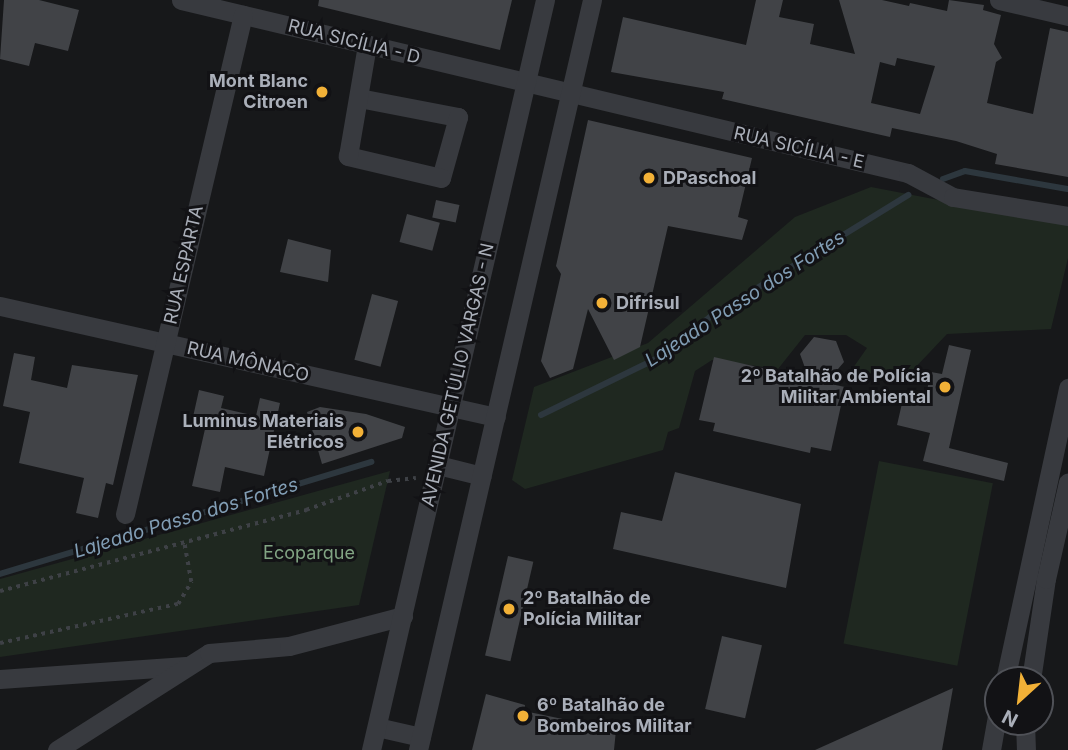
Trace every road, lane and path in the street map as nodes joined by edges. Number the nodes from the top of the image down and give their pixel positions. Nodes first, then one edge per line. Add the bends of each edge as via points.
1 (181, 0) edge
2 (545, 0) edge
3 (592, 0) edge
4 (999, 0) edge
5 (243, 15) junction
6 (1068, 16) edge
7 (367, 45) junction
8 (526, 84) junction
9 (570, 94) junction
10 (359, 98) junction
11 (1068, 216) edge
12 (0, 306) edge
13 (165, 343) junction
14 (1068, 388) edge
15 (451, 407) junction
16 (496, 417) junction
17 (1064, 427) edge
18 (436, 470) junction
19 (482, 476) junction
20 (1068, 482) edge
21 (125, 514) dead end
22 (184, 543) junction
23 (0, 591) edge
24 (1019, 614) junction
25 (403, 616) junction
26 (1040, 620) junction
27 (0, 643) edge
28 (187, 666) junction
29 (1008, 666) edge
30 (1033, 666) edge
31 (0, 679) edge
32 (377, 727) junction
33 (420, 744) edge
34 (57, 750) edge
35 (371, 750) edge

1 - 5 street, RUA SICÍLIA - D
2 - 8 street, AVENIDA GETÚLIO VARGAS - N
3 - 9 street
4 - 6 street
5 - 7 street, RUA SICÍLIA - D
5 - 13 street, RUA ESPARTA
7 - 8 street, RUA SICÍLIA - D
7 - 10 street
8 - 9 street, RUA SICÍLIA - E
8 - 15 street, AVENIDA GETÚLIO VARGAS - N
9 - 11 street, RUA SICÍLIA - E via 908,173 953,197
9 - 16 street
10 - 10 street via 458,117 441,178 348,156
12 - 13 street, RUA MÔNACO
13 - 15 street, RUA MÔNACO
13 - 21 street, RUA ESPARTA
14 - 17 street
15 - 16 street, RUA MÔNACO
15 - 18 street, AVENIDA GETÚLIO VARGAS - N
16 - 19 street
17 - 24 street
18 - 19 street
18 - 22 path
18 - 25 street, AVENIDA GETÚLIO VARGAS - N
19 - 33 street
20 - 26 street
22 - 23 path
22 - 27 path via 191,582 178,604
24 - 26 street
24 - 29 street
25 - 28 street via 289,646 209,653
25 - 32 street, AVENIDA GETÚLIO VARGAS - N
26 - 30 street
28 - 31 street
28 - 34 street
32 - 33 street
32 - 35 street, AVENIDA GETÚLIO VARGAS - N

